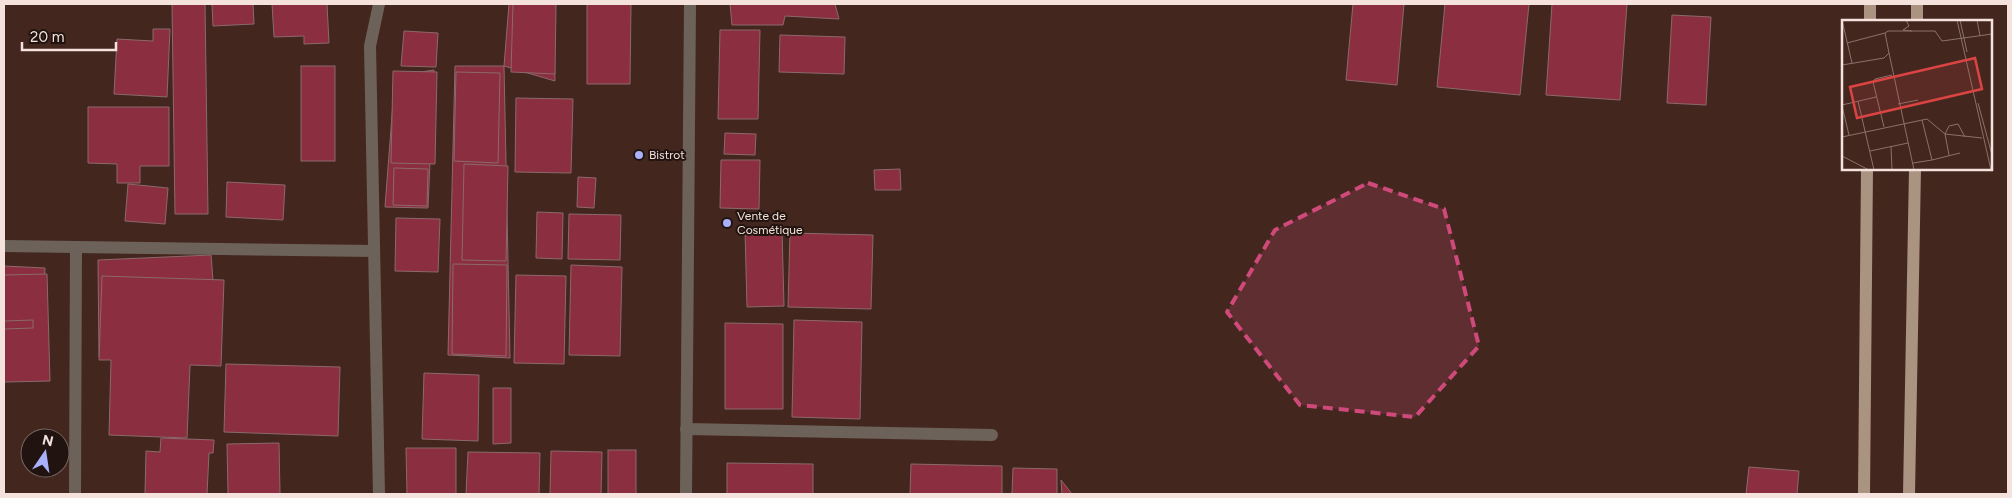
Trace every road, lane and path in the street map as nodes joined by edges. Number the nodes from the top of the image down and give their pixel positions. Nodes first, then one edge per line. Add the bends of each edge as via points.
1 (379, 4) edge
2 (690, 4) edge
3 (1870, 4) edge
4 (1917, 4) edge
5 (1870, 20) edge
6 (1917, 20) edge
7 (1867, 170) edge
8 (1915, 170) edge
9 (4, 246) edge
10 (76, 247) junction
11 (374, 251) junction
12 (686, 428) junction
13 (992, 435) dead end
14 (75, 494) edge
15 (379, 494) edge
16 (686, 494) edge
17 (1864, 494) edge
18 (1909, 494) edge

1 - 11 street via 370,46
2 - 12 street
3 - 5 main road
4 - 6 main road
7 - 17 main road
8 - 18 main road
9 - 10 street
10 - 11 street
10 - 14 street
11 - 15 street
12 - 13 street
12 - 16 street

